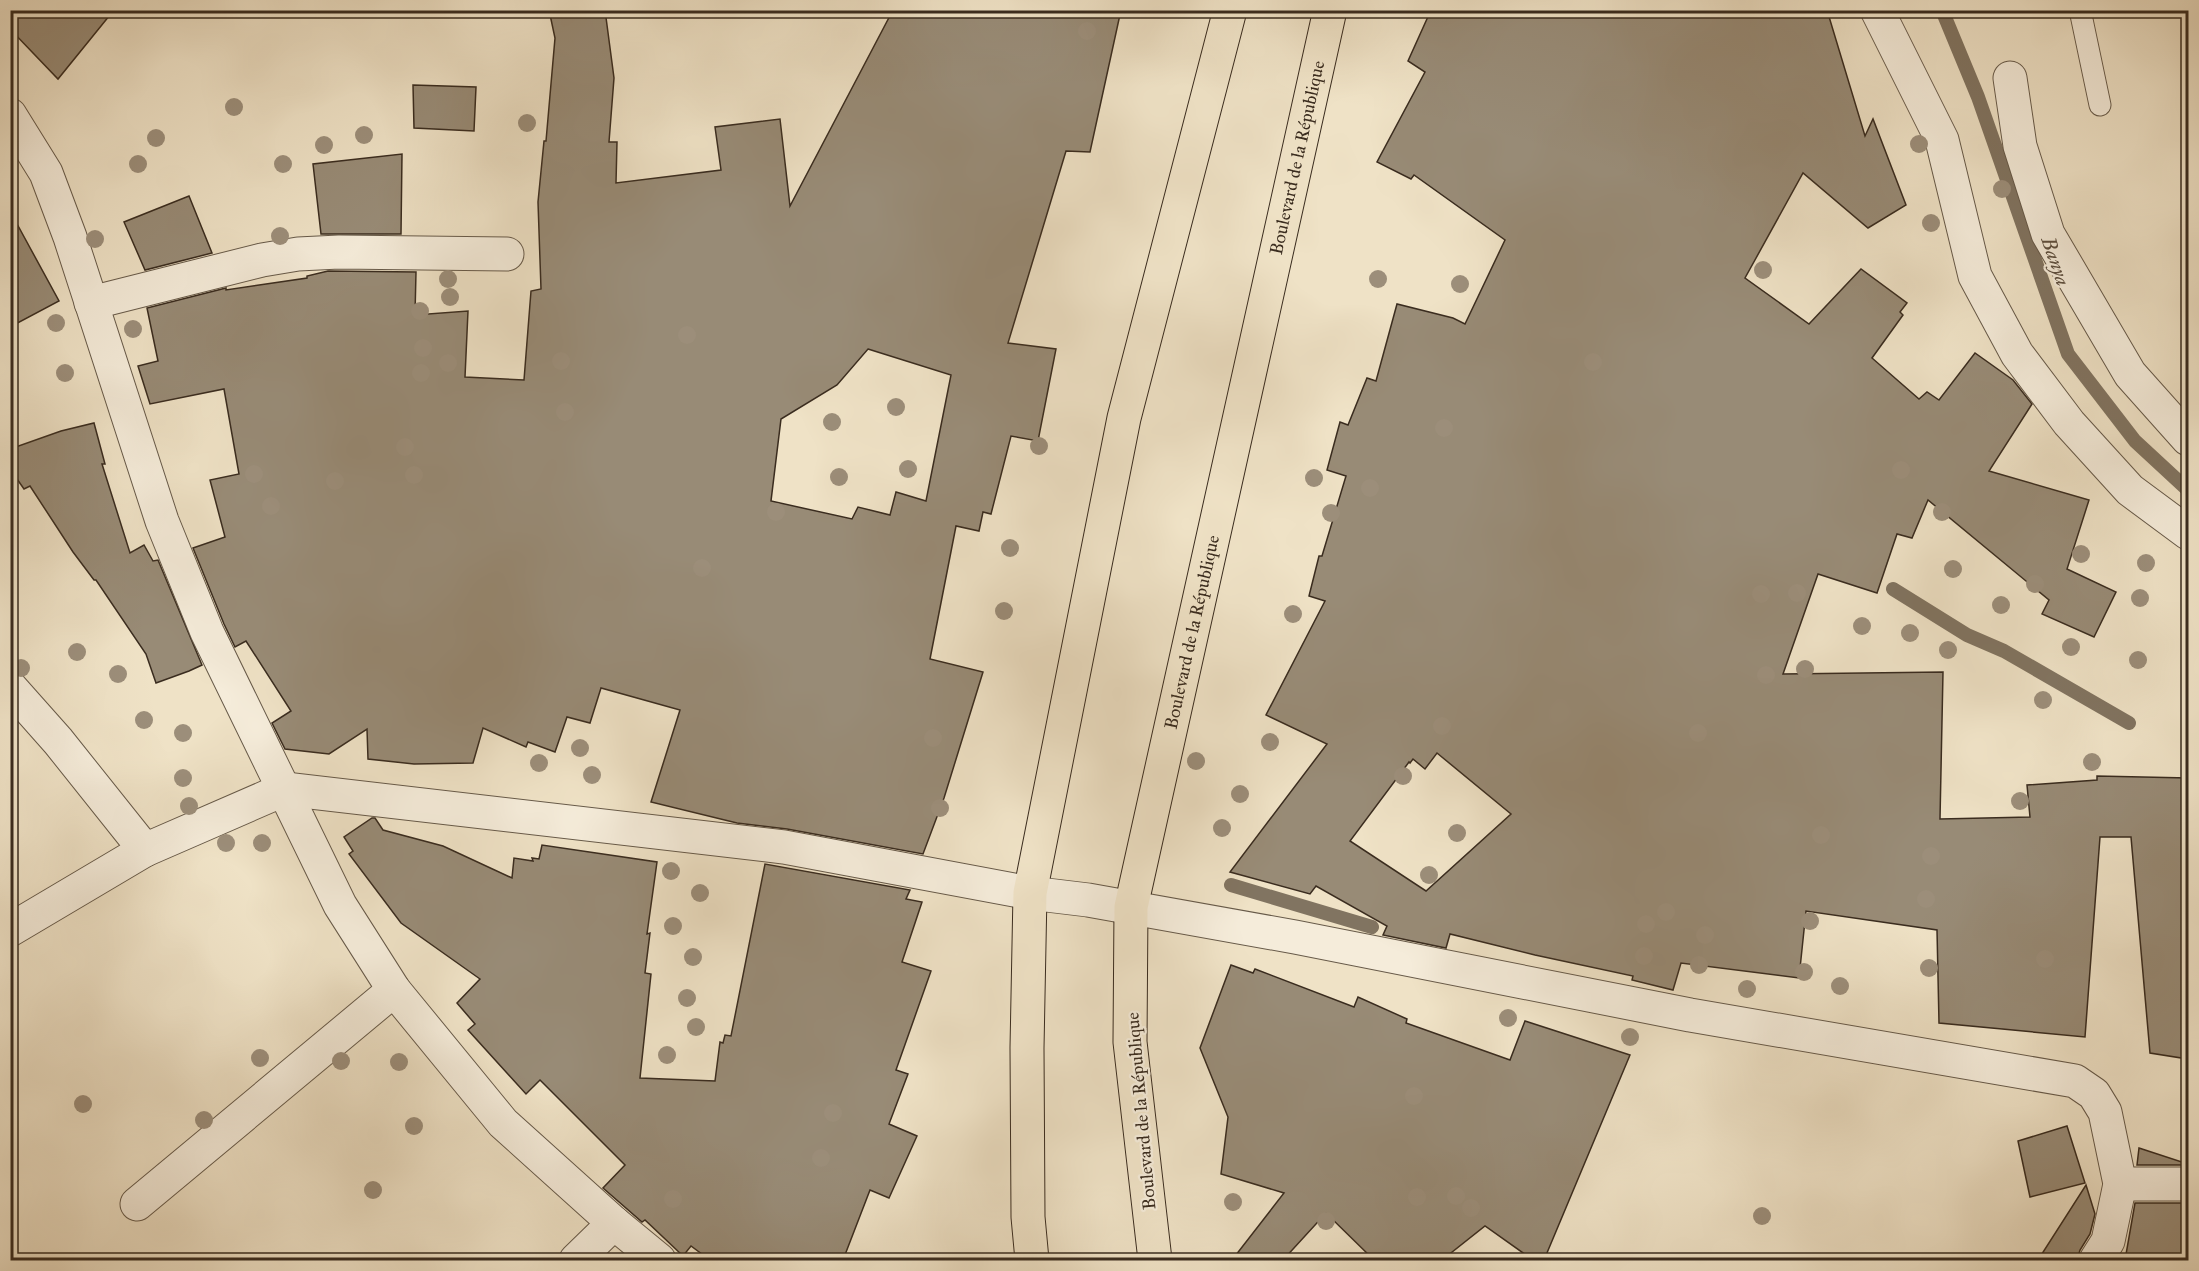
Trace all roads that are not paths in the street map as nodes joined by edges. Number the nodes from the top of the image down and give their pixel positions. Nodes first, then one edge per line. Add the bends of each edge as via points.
1 (1230, 10) edge
2 (1330, 10) edge
3 (1876, 10) edge
4 (2080, 10) edge
5 (2010, 78) dead end
6 (2100, 105) dead end
7 (10, 115) edge
8 (507, 254) dead end
9 (91, 303) junction
10 (2188, 439) edge
11 (2188, 533) edge
12 (10, 687) edge
13 (285, 789) junction
14 (145, 850) junction
15 (1030, 893) junction
16 (1131, 907) junction
17 (10, 930) edge
18 (394, 990) junction
19 (2120, 1184) junction
20 (2188, 1184) edge
21 (137, 1204) dead end
22 (614, 1223) junction
23 (576, 1260) edge
24 (659, 1260) edge
25 (1032, 1260) edge
26 (1155, 1260) edge
27 (2096, 1260) edge

1 - 15 main road via 1125,418
2 - 16 main road, Boulevard de la République
3 - 11 street via 1942,140 1975,276 2017,354 2069,423 2130,490
4 - 6 lane
5 - 10 street via 2020,146 2048,234 2130,374
7 - 9 street via 46,173
8 - 9 street via 298,254
9 - 13 street via 162,521 207,632
12 - 14 street
13 - 14 street
13 - 15 street via 784,848
13 - 18 street via 340,905
14 - 17 street
15 - 16 street
15 - 25 main road via 1027,1048
16 - 19 street via 1690,1016 2075,1081 2094,1095 2105,1112
16 - 26 main road, Boulevard de la République via 1130,1042
18 - 21 street
18 - 22 street via 503,1123
19 - 20 street
19 - 27 street via 2108,1240
22 - 23 street
22 - 24 street

